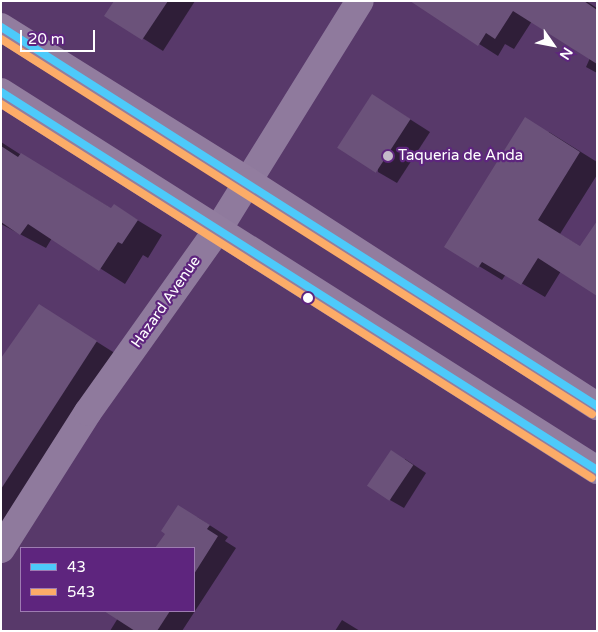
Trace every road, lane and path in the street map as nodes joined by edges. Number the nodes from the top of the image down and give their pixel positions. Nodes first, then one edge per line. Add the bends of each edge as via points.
1 (360, 1) edge
2 (1, 27) edge
3 (1, 92) edge
4 (249, 182) junction
5 (219, 228) junction
6 (597, 406) edge
7 (597, 470) edge
8 (1, 549) edge

1 - 4 street, Hazard Avenue
2 - 4 main road
3 - 5 main road
4 - 5 street, Hazard Avenue
4 - 6 main road
5 - 7 main road
5 - 8 street, Hazard Avenue via 88,412

